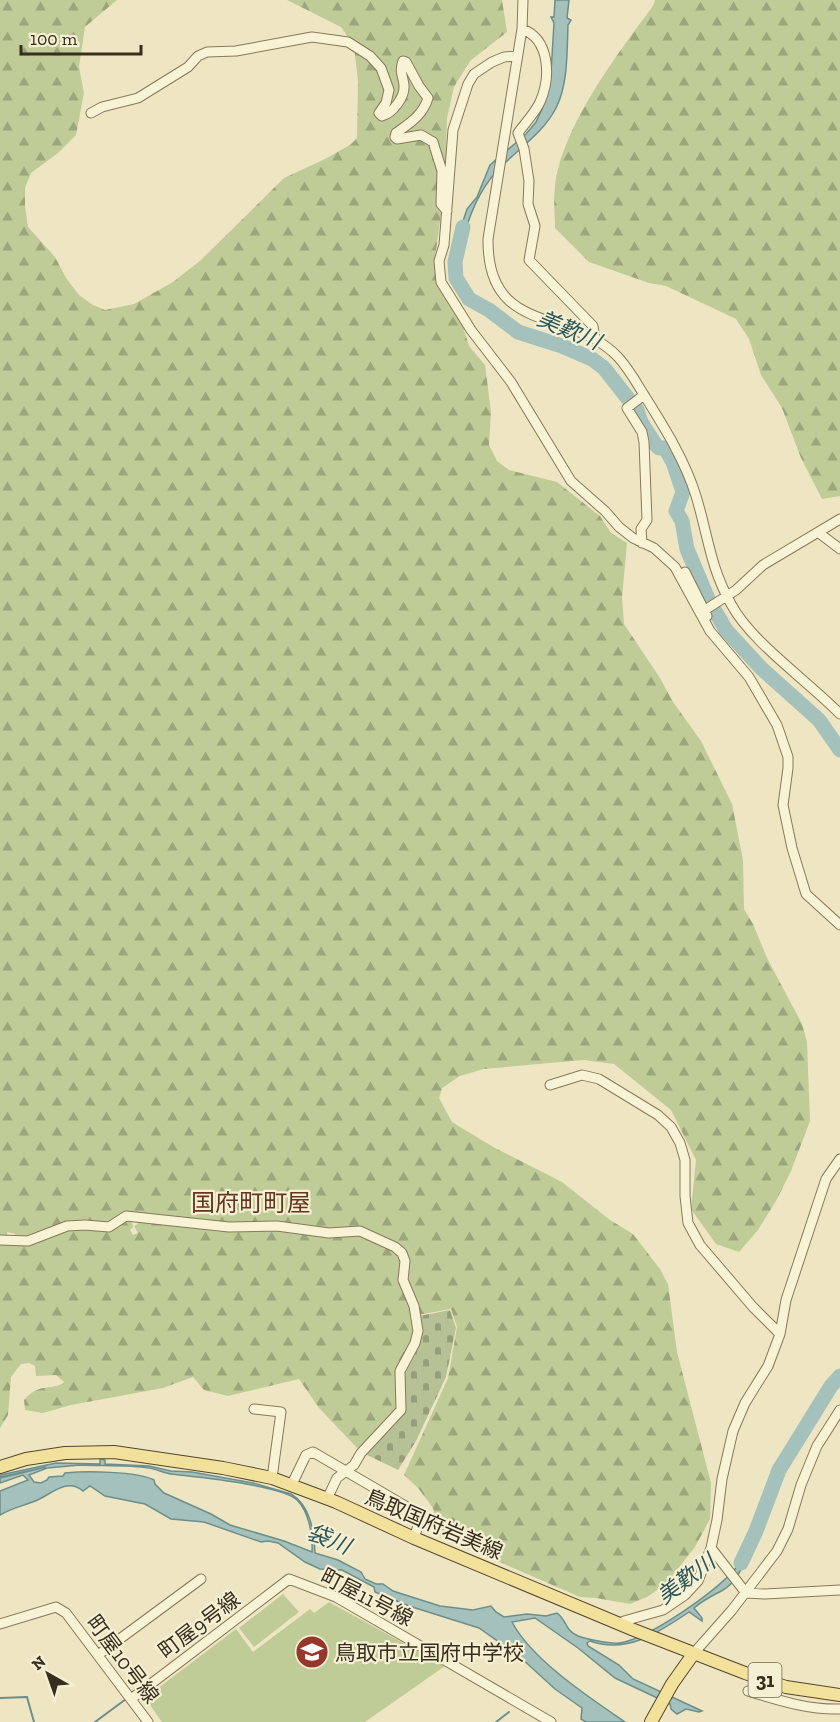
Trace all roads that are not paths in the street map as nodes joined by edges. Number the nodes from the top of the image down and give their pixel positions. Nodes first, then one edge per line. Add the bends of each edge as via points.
1 (523, 0) edge
2 (522, 29) junction
3 (516, 56) junction
4 (91, 113) dead end
5 (447, 211) junction
6 (595, 339) junction
7 (638, 400) junction
8 (840, 519) edge
9 (819, 533) junction
10 (642, 543) junction
11 (840, 549) edge
12 (675, 567) junction
13 (723, 598) junction
14 (706, 609) junction
15 (729, 654) junction
16 (840, 714) edge
17 (840, 925) edge
18 (550, 1085) dead end
19 (840, 1159) edge
20 (0, 1240) edge
21 (780, 1334) junction
22 (255, 1409) dead end
23 (840, 1410) edge
24 (0, 1467) edge
25 (346, 1471) junction
26 (272, 1478) junction
27 (292, 1484) junction
28 (327, 1499) junction
29 (414, 1538) junction
30 (711, 1548) junction
31 (201, 1579) dead end
32 (289, 1579) joint
33 (840, 1590) edge
34 (746, 1593) junction
35 (0, 1624) edge
36 (621, 1624) junction
37 (694, 1653) junction
38 (98, 1656) junction
39 (748, 1690) dead end
40 (840, 1695) edge
41 (131, 1699) junction
42 (840, 1709) edge
43 (148, 1722) edge
44 (551, 1722) edge
45 (651, 1722) edge

1 - 2 street
2 - 3 street
2 - 6 street via 537,38 545,58 540,101 518,133 529,181 528,204 536,226 529,260 593,326
3 - 5 street via 492,62 470,78 453,130
3 - 6 street via 488,260 501,292 515,305 530,316
4 - 5 street via 138,98 207,52 312,38 348,42 381,68 389,90 379,113 382,117 397,105 403,92 403,61 428,98 419,115 395,136 397,139 421,135 433,142 442,171 441,204
5 - 10 street via 439,273 460,315 511,382 572,481 619,527
6 - 7 street via 617,356 636,381
7 - 10 street via 627,408 644,442 647,520 641,529
7 - 13 street via 671,440 692,484
8 - 9 street
9 - 11 street
9 - 13 street via 763,565
10 - 12 street via 654,548
12 - 14 street via 682,567
12 - 15 street via 700,617
13 - 14 street
13 - 16 street via 770,650
14 - 15 street
15 - 17 street via 749,677 777,725 788,757 783,805 806,894
18 - 21 street via 582,1076 599,1080 671,1127 685,1160 688,1223 700,1245
19 - 21 street via 825,1179 786,1300
20 - 25 street via 28,1241 66,1226 109,1227 126,1216 229,1227 360,1231 395,1247 405,1261 403,1280 418,1320 415,1343 400,1371 401,1410
21 - 30 street via 768,1366 733,1431
22 - 26 street via 280,1413
23 - 34 street via 817,1446 777,1551
24 - 26 main road, 鳥取国府岩美線 / 31 via 57,1454 114,1452
25 - 27 street via 313,1452 306,1455
25 - 28 street via 337,1478
25 - 29 street via 419,1514
26 - 27 main road, 鳥取国府岩美線 / 31
27 - 28 main road, 鳥取国府岩美線 / 31
28 - 29 main road, 鳥取国府岩美線 / 31
29 - 36 main road, 鳥取国府岩美線 / 31
30 - 34 street
30 - 36 street via 699,1581 685,1595 663,1610
31 - 38 street
32 - 41 street, 町屋9号線
32 - 44 street, 町屋11号線 via 336,1597
33 - 34 street
34 - 37 street
35 - 38 street, 町屋10号線 via 56,1608 69,1617
36 - 37 main road, 鳥取国府岩美線 / 31
37 - 40 main road, 鳥取国府岩美線 / 31 via 786,1687
37 - 45 main road
38 - 41 street, 町屋10号線
39 - 42 street via 782,1702
41 - 43 street, 町屋10号線

